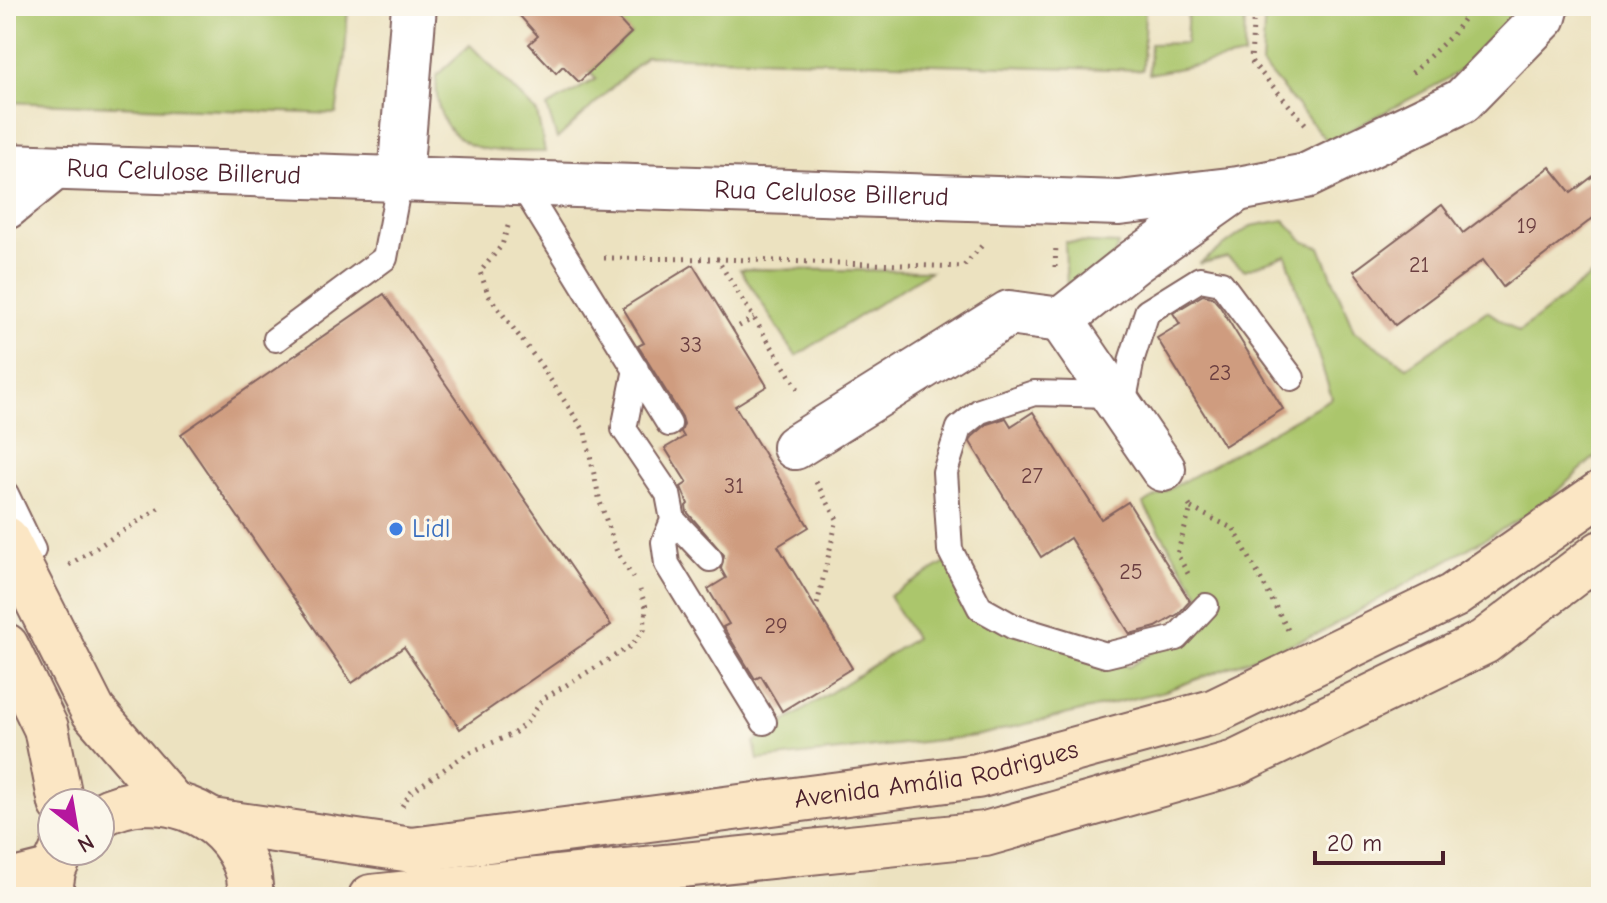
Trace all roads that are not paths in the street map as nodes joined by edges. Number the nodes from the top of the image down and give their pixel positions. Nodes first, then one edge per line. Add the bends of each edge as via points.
1 (414, 6) edge
2 (1547, 6) edge
3 (6, 166) edge
4 (53, 169) junction
5 (400, 178) junction
6 (521, 184) junction
7 (1238, 189) junction
8 (6, 207) edge
9 (1061, 320) junction
10 (276, 339) dead end
11 (636, 369) junction
12 (1292, 378) dead end
13 (1117, 403) junction
14 (669, 424) dead end
15 (795, 447) dead end
16 (1174, 484) road end
17 (1601, 493) edge
18 (6, 494) edge
19 (673, 520) junction
20 (1601, 553) edge
21 (14, 556) edge
22 (710, 559) dead end
23 (1206, 606) road end
24 (6, 646) edge
25 (764, 722) dead end
26 (58, 787) edge
27 (172, 803) junction
28 (116, 807) edge
29 (212, 821) junction
30 (55, 873) edge
31 (6, 883) edge
32 (251, 897) edge
33 (371, 897) edge

1 - 5 street
2 - 7 street, Rua Celulose Billerud via 1544,17 1462,101 1306,176
3 - 4 street, Rua Celulose Billerud
4 - 5 street, Rua Celulose Billerud
4 - 8 street, Rua Celulose Billerud
5 - 6 street, Rua Celulose Billerud
5 - 10 lane via 385,258
6 - 7 street, Rua Celulose Billerud via 1119,203
6 - 11 lane
7 - 9 street
9 - 13 street
9 - 15 street via 1009,313
11 - 14 lane
11 - 19 lane via 624,429 668,494
12 - 13 lane via 1221,283 1200,279 1147,312
13 - 16 street
13 - 23 lane via 1034,393 980,411 959,428 945,472 950,550 980,608 1014,627 1106,655 1176,638
17 - 29 main road, Avenida Amália Rodrigues via 1453,596 1213,712 977,776 412,850
18 - 21 lane via 34,552
19 - 22 lane
19 - 25 lane via 664,542 667,564
20 - 33 main road, Avenida Amália Rodrigues via 1484,642 1235,763 1000,830
21 - 27 main road via 93,711
24 - 26 main road via 46,728
27 - 28 main road
27 - 29 main road
29 - 32 main road via 234,844 248,872
30 - 31 main road

